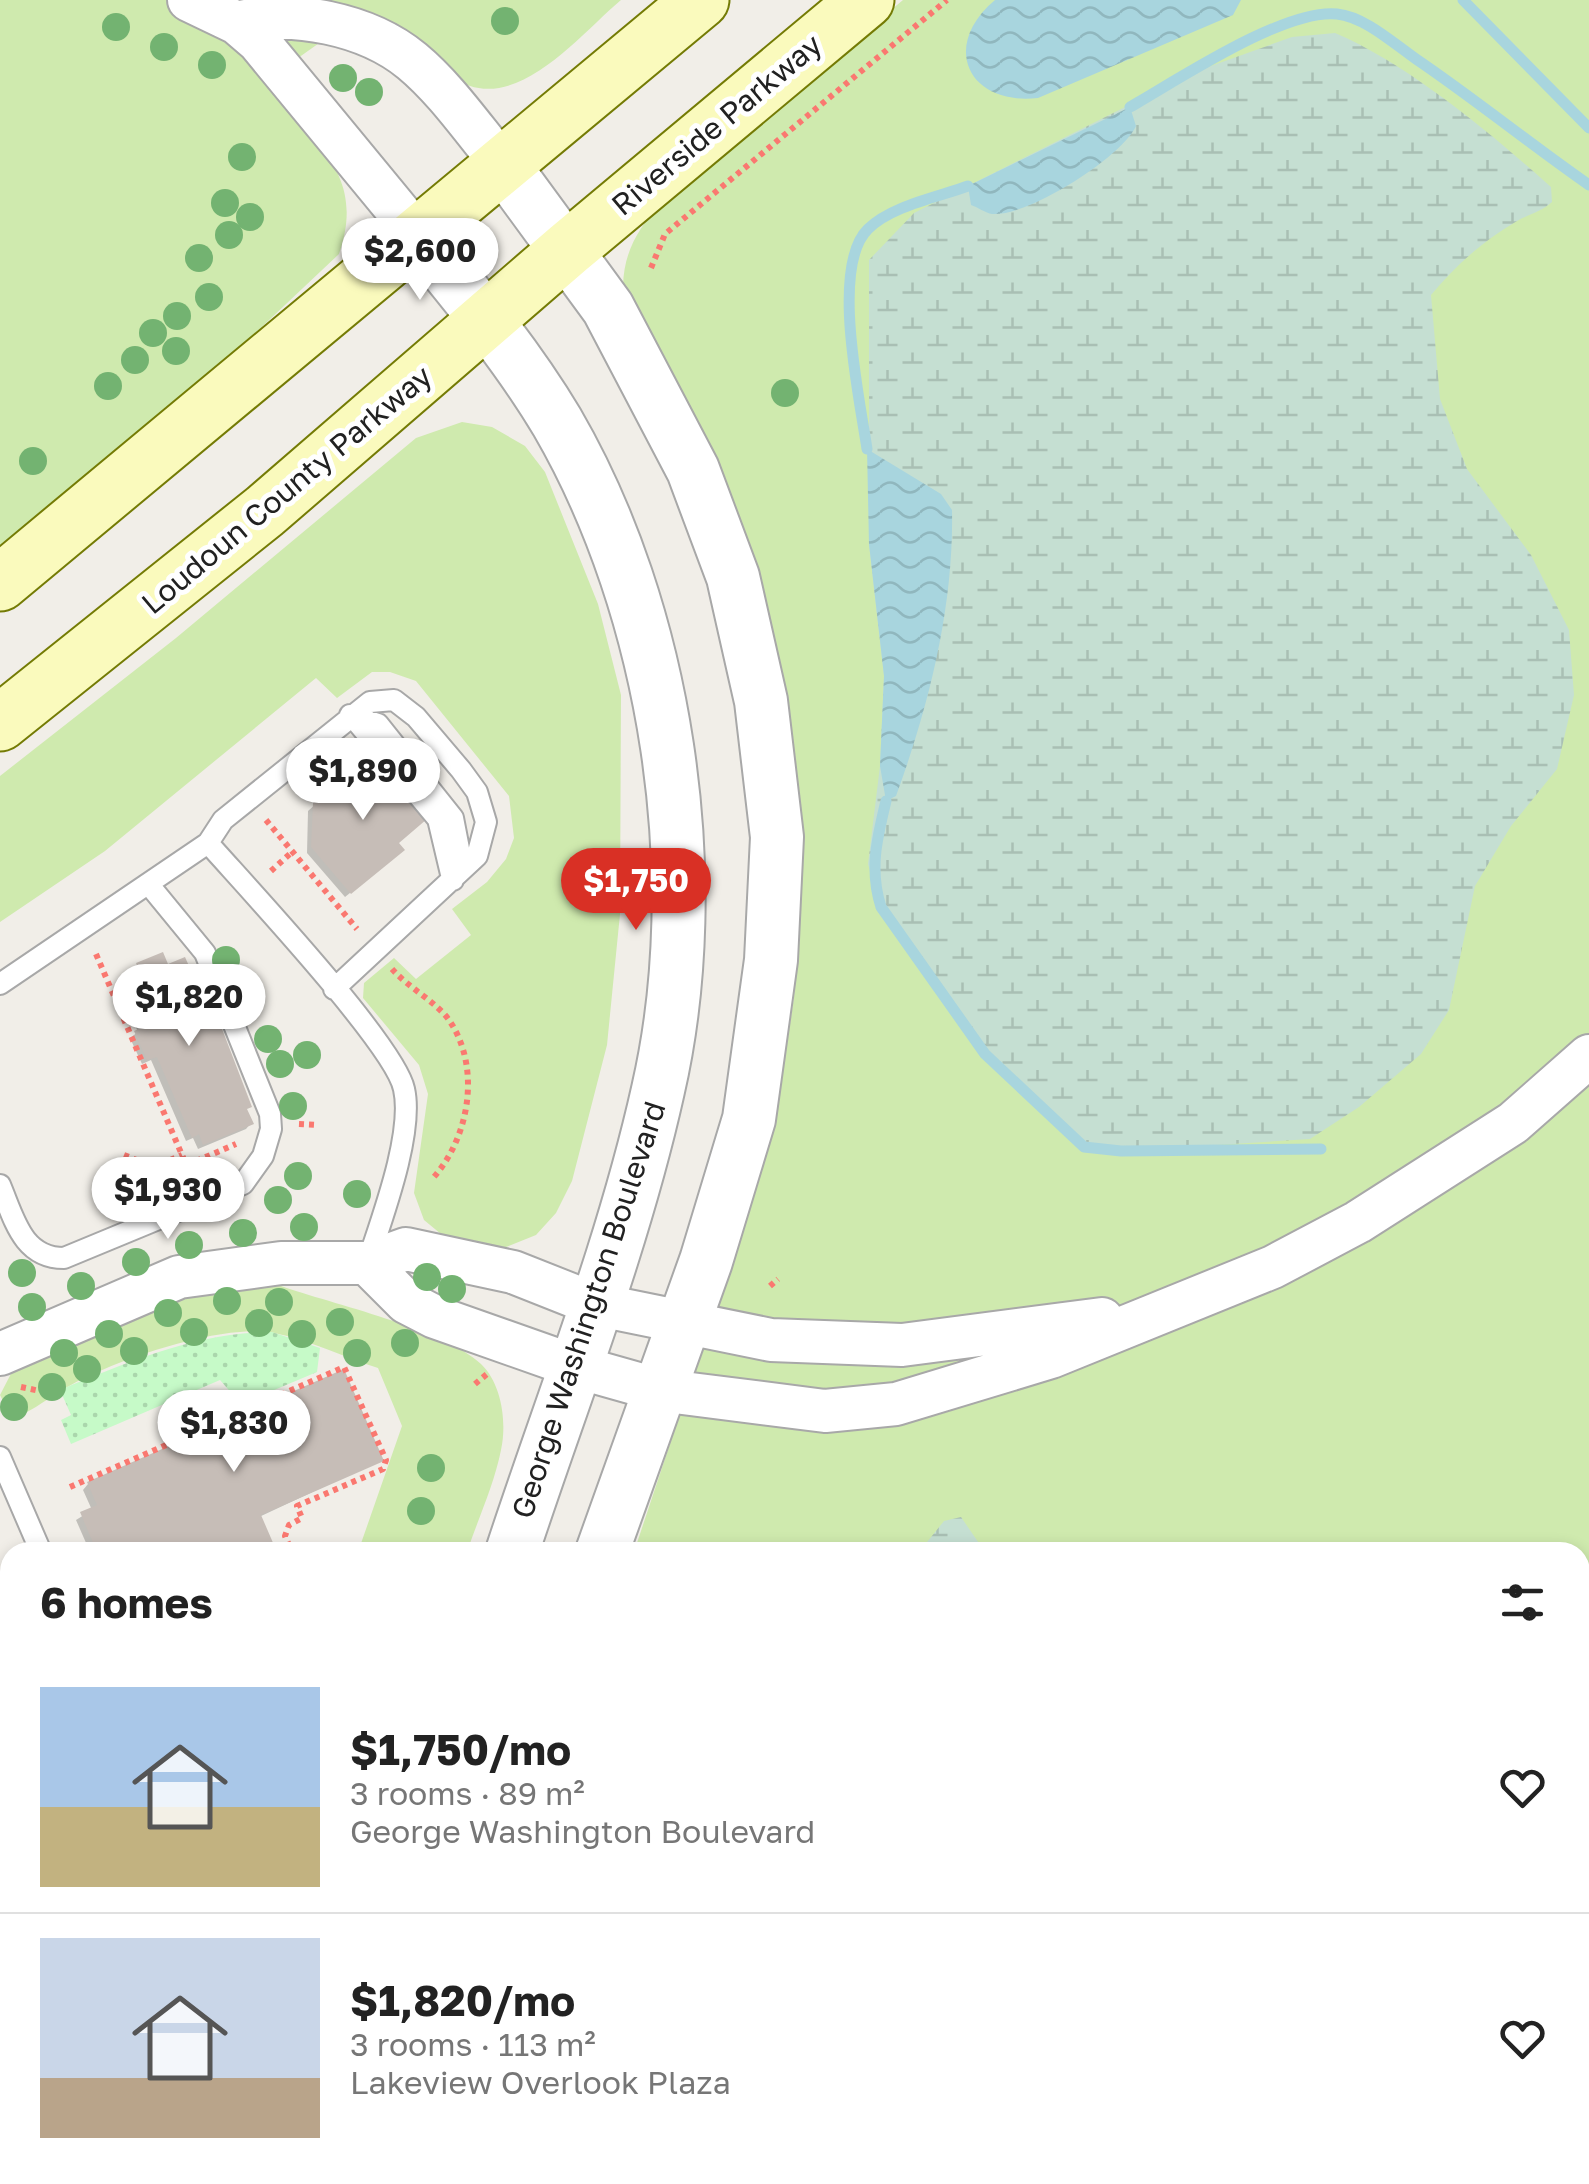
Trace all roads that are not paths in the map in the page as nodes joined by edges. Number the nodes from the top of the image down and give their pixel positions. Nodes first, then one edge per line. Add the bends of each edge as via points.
1 (188, 0) edge
2 (701, 0) edge
3 (866, 0) edge
4 (317, 10) edge
5 (237, 22) junction
6 (504, 166) junction
7 (417, 234) junction
8 (568, 249) junction
9 (488, 320) junction
10 (0, 583) edge
11 (350, 715) junction
12 (0, 723) edge
13 (208, 843) junction
14 (452, 882) junction
15 (150, 886) junction
16 (0, 984) edge
17 (334, 990) junction
18 (1589, 1056) edge
19 (0, 1185) edge
20 (367, 1263) junction
21 (594, 1304) junction
22 (1172, 1308) junction
23 (683, 1324) junction
24 (0, 1354) edge
25 (574, 1366) junction
26 (659, 1390) junction
27 (0, 1457) edge
28 (37, 1542) edge
29 (515, 1542) edge
30 (606, 1542) edge

1 - 5 street
2 - 6 main road
3 - 8 main road, Riverside Parkway
4 - 5 street
4 - 6 street via 411,60
5 - 7 street
6 - 7 main road
6 - 8 street
7 - 9 street, George Washington Boulevard
7 - 10 main road
8 - 9 main road, Loudoun County Parkway
8 - 23 street via 656,394 733,578 761,701 777,837 772,960 750,1119
9 - 12 main road, Loudoun County Parkway via 144,612
9 - 21 street, George Washington Boulevard via 558,424 599,508 642,623 666,744 677,870 676,976 659,1089
11 - 13 lane via 224,820
11 - 14 lane via 378,724 453,818 459,849
11 - 14 lane via 370,702 394,700 477,792 486,822 477,856
13 - 15 lane
13 - 17 lane
14 - 17 lane
15 - 16 lane
15 - 19 lane via 205,953 272,1124 256,1170 243,1184 84,1250 48,1258 25,1240
17 - 20 lane via 392,1062 405,1090 391,1193
18 - 22 street via 1513,1124 1358,1222 1273,1267
20 - 21 street via 406,1249 444,1255 514,1272
20 - 24 street via 281,1262 179,1277
20 - 25 street via 406,1302 435,1317
21 - 23 street
21 - 25 street, George Washington Boulevard
22 - 23 street via 902,1345 771,1340
22 - 26 street via 1051,1357 896,1404 824,1411
23 - 26 street
25 - 26 street
25 - 29 street, George Washington Boulevard
26 - 30 street
27 - 28 lane

